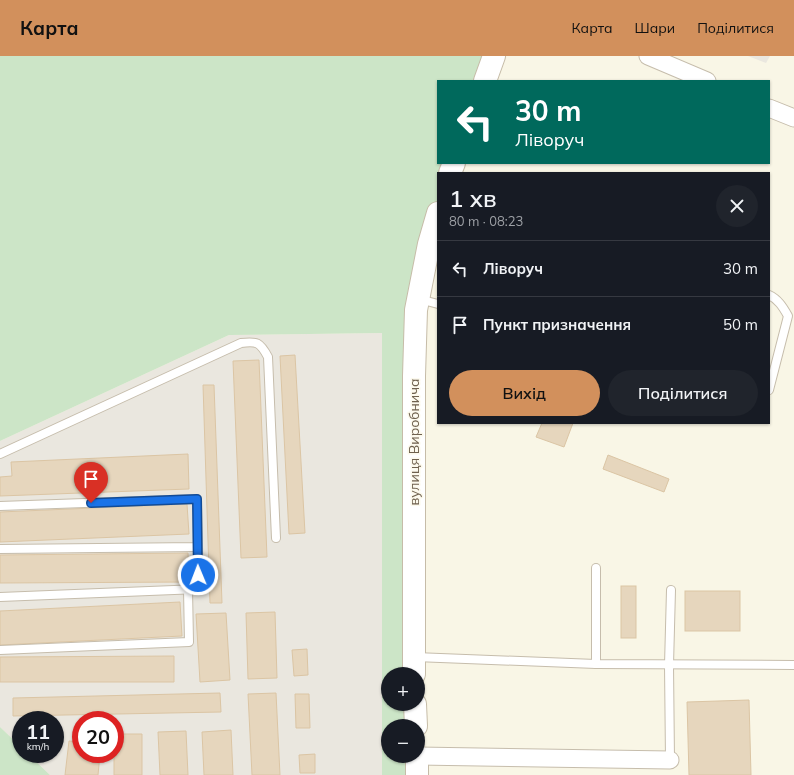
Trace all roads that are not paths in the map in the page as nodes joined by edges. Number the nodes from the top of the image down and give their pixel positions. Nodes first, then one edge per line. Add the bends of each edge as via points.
1 (494, 56) edge
2 (648, 56) edge
3 (485, 80) edge
4 (705, 80) edge
5 (770, 108) edge
6 (794, 118) edge
7 (437, 216) edge
8 (770, 295) edge
9 (428, 302) edge
10 (770, 386) edge
11 (0, 454) edge
12 (0, 506) edge
13 (276, 538) dead end
14 (198, 546) junction
15 (0, 549) edge
16 (596, 568) dead end
17 (188, 589) junction
18 (671, 590) dead end
19 (0, 597) edge
20 (0, 650) edge
21 (596, 664) junction
22 (669, 665) junction
23 (794, 665) edge
24 (414, 666) edge
25 (425, 756) edge
26 (670, 760) joint
27 (417, 763) edge
28 (417, 775) edge

1 - 3 street
2 - 4 street
5 - 6 street
7 - 9 street, вулиця Виробнича via 429,244
8 - 10 lane via 783,306 788,316
9 - 24 street, вулиця Виробнича via 416,310
11 - 13 lane via 241,343 258,344 263,346 268,357
12 - 14 lane via 197,499
14 - 15 lane
14 - 17 lane via 199,589
16 - 21 lane
17 - 19 lane
17 - 20 lane via 189,642
18 - 22 lane
21 - 22 lane
21 - 24 lane
22 - 23 lane
22 - 26 lane
25 - 26 street
27 - 28 street

